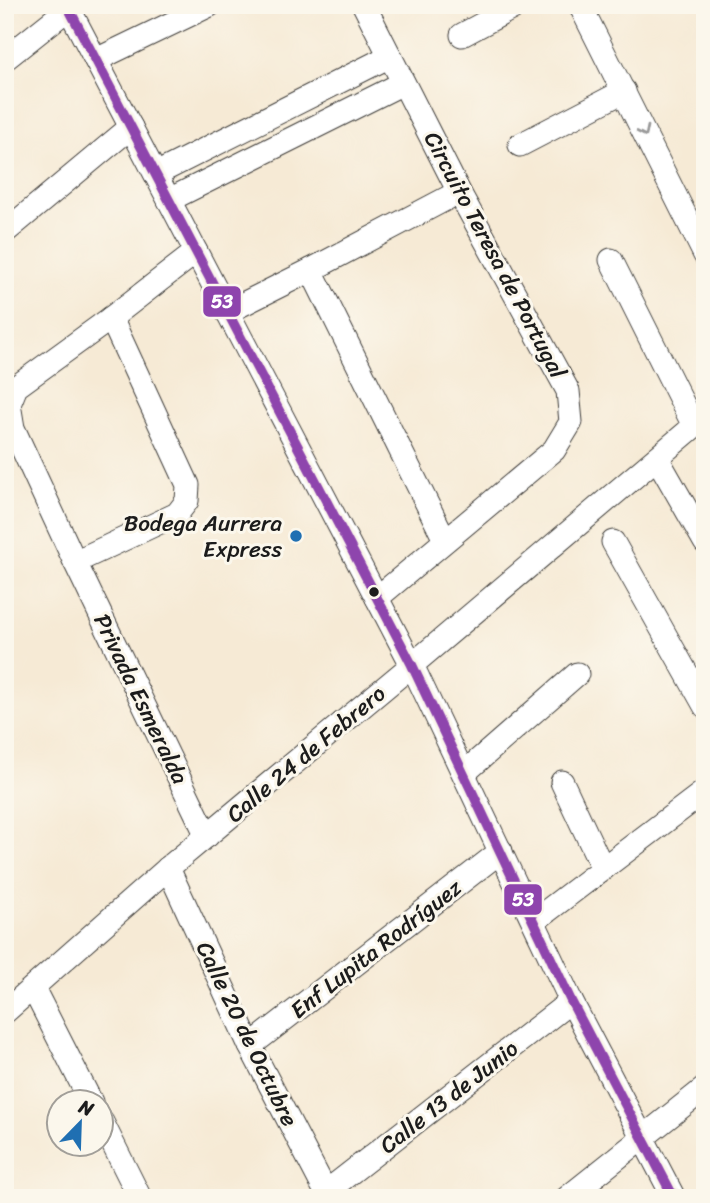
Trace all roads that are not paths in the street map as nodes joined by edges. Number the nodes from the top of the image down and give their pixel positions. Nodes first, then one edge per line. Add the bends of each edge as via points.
1 (210, 5) edge
2 (364, 5) edge
3 (518, 5) edge
4 (580, 5) edge
5 (68, 7) edge
6 (462, 35) dead end
7 (390, 56) junction
8 (5, 59) edge
9 (96, 60) junction
10 (403, 83) junction
11 (624, 91) junction
12 (131, 127) junction
13 (520, 145) dead end
14 (156, 174) junction
15 (459, 192) junction
16 (169, 200) junction
17 (5, 232) edge
18 (196, 252) junction
19 (705, 255) edge
20 (611, 260) dead end
21 (312, 270) junction
22 (227, 312) junction
23 (111, 318) junction
24 (699, 421) edge
25 (657, 458) junction
26 (445, 540) junction
27 (613, 542) dead end
28 (705, 542) edge
29 (75, 562) junction
30 (377, 598) junction
31 (412, 665) junction
32 (577, 674) dead end
33 (705, 706) edge
34 (464, 772) junction
35 (562, 782) dead end
36 (705, 791) edge
37 (207, 836) junction
38 (501, 851) junction
39 (168, 868) junction
40 (603, 869) junction
41 (534, 922) junction
42 (33, 988) junction
43 (571, 1001) junction
44 (5, 1012) edge
45 (250, 1046) junction
46 (84, 1088) edge
47 (705, 1088) edge
48 (643, 1135) junction
49 (116, 1150) edge
50 (328, 1195) edge
51 (140, 1198) edge
52 (567, 1198) edge
53 (674, 1198) edge

1 - 9 street
2 - 7 street, Circuito Teresa de Portugal
3 - 6 street
4 - 11 street
5 - 8 street
5 - 9 street
7 - 10 street, Circuito Teresa de Portugal
7 - 14 street
9 - 12 street
10 - 15 street, Circuito Teresa de Portugal
10 - 16 street
11 - 13 street
11 -> 19 street
12 - 14 street
12 - 17 street
14 - 16 street
15 - 21 street
15 - 26 street, Circuito Teresa de Portugal via 568,391 571,422 554,450
16 - 18 street
18 - 22 street
18 - 23 street, Privada Esmeralda
20 - 24 street
21 - 22 street
21 - 26 street
22 - 30 street
23 - 29 street, Privada Esmeralda via 16,387 9,404 13,428
23 - 29 street via 188,485 187,501 177,514
24 - 25 street, Calle 24 de Febrero
25 - 28 street
25 - 31 street, Calle 24 de Febrero
26 - 30 street, Circuito Teresa de Portugal
27 - 33 street
29 - 37 street, Privada Esmeralda
30 - 31 street
31 - 34 street
31 - 37 street, Calle 24 de Febrero
32 - 34 street
34 - 38 street
35 - 40 street
36 - 40 street
37 - 39 street, Calle 24 de Febrero
38 - 41 street
38 - 45 street, Enf Lupita Rodríguez
39 - 42 street, Calle 24 de Febrero
39 - 45 street, Calle 20 de Octubre
40 - 41 street
41 - 43 street
42 - 44 street, Calle 24 de Febrero
42 - 46 street
43 - 48 street
43 - 50 street, Calle 13 de Junio
45 - 50 street, Calle 20 de Octubre
47 - 48 street
48 - 52 street
48 - 53 street
49 - 51 street

